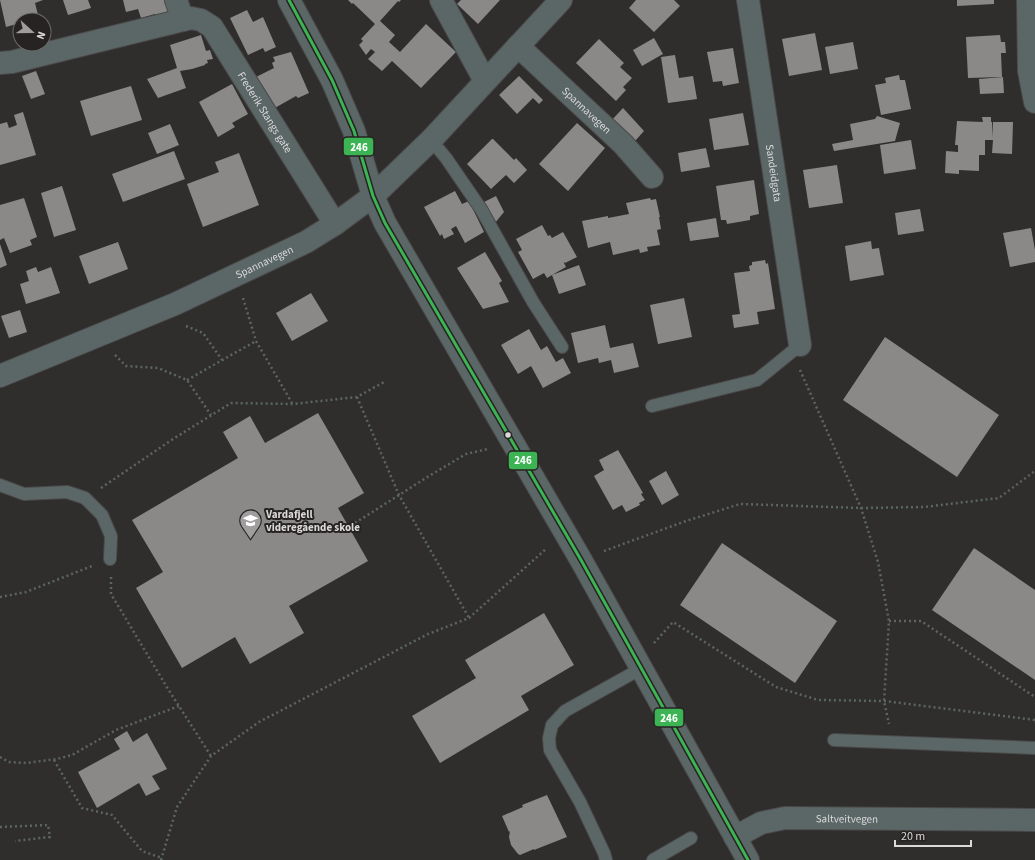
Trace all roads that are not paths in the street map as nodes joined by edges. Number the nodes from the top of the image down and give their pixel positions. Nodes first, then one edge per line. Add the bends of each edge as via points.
1 (176, 0) edge
2 (289, 0) edge
3 (441, 0) edge
4 (561, 0) edge
5 (748, 0) edge
6 (1028, 0) edge
7 (183, 20) junction
8 (518, 46) junction
9 (0, 63) edge
10 (485, 81) junction
11 (1035, 102) edge
12 (431, 140) junction
13 (652, 177) dead end
14 (373, 196) junction
15 (335, 224) junction
16 (800, 345) joint
17 (562, 347) dead end
18 (0, 376) edge
19 (652, 406) dead end
20 (0, 485) edge
21 (110, 559) road end
22 (638, 661) junction
23 (834, 740) dead end
24 (1035, 748) edge
25 (1035, 820) edge
26 (735, 837) junction
27 (691, 838) dead end
28 (606, 860) edge
29 (653, 860) edge
30 (748, 860) edge

1 - 7 street
2 - 14 street via 332,80 354,131
3 - 10 street
4 - 8 street, Spannavegen
5 - 16 street, Sandeidgata
6 - 11 street via 1029,71
7 - 9 street, Frederik Stangs gate
7 - 15 street, Frederik Stangs gate via 201,20 212,28
8 - 10 street, Spannavegen
8 - 13 street, Spannavegen via 623,144
10 - 12 street, Spannavegen
12 - 14 street, Spannavegen
12 - 17 lane via 481,209 533,302
14 - 15 street, Spannavegen
14 - 22 street via 385,223
15 - 18 street, Spannavegen via 306,242 175,304
16 - 19 lane via 757,380
20 - 21 lane via 24,494 67,492 85,498 102,515 111,536
22 - 26 street
22 - 28 lane via 565,711 552,725 549,738 550,750 580,802
23 - 24 lane
25 - 26 street, Saltveitvegen via 785,818 761,823
26 - 30 street
27 - 29 lane

